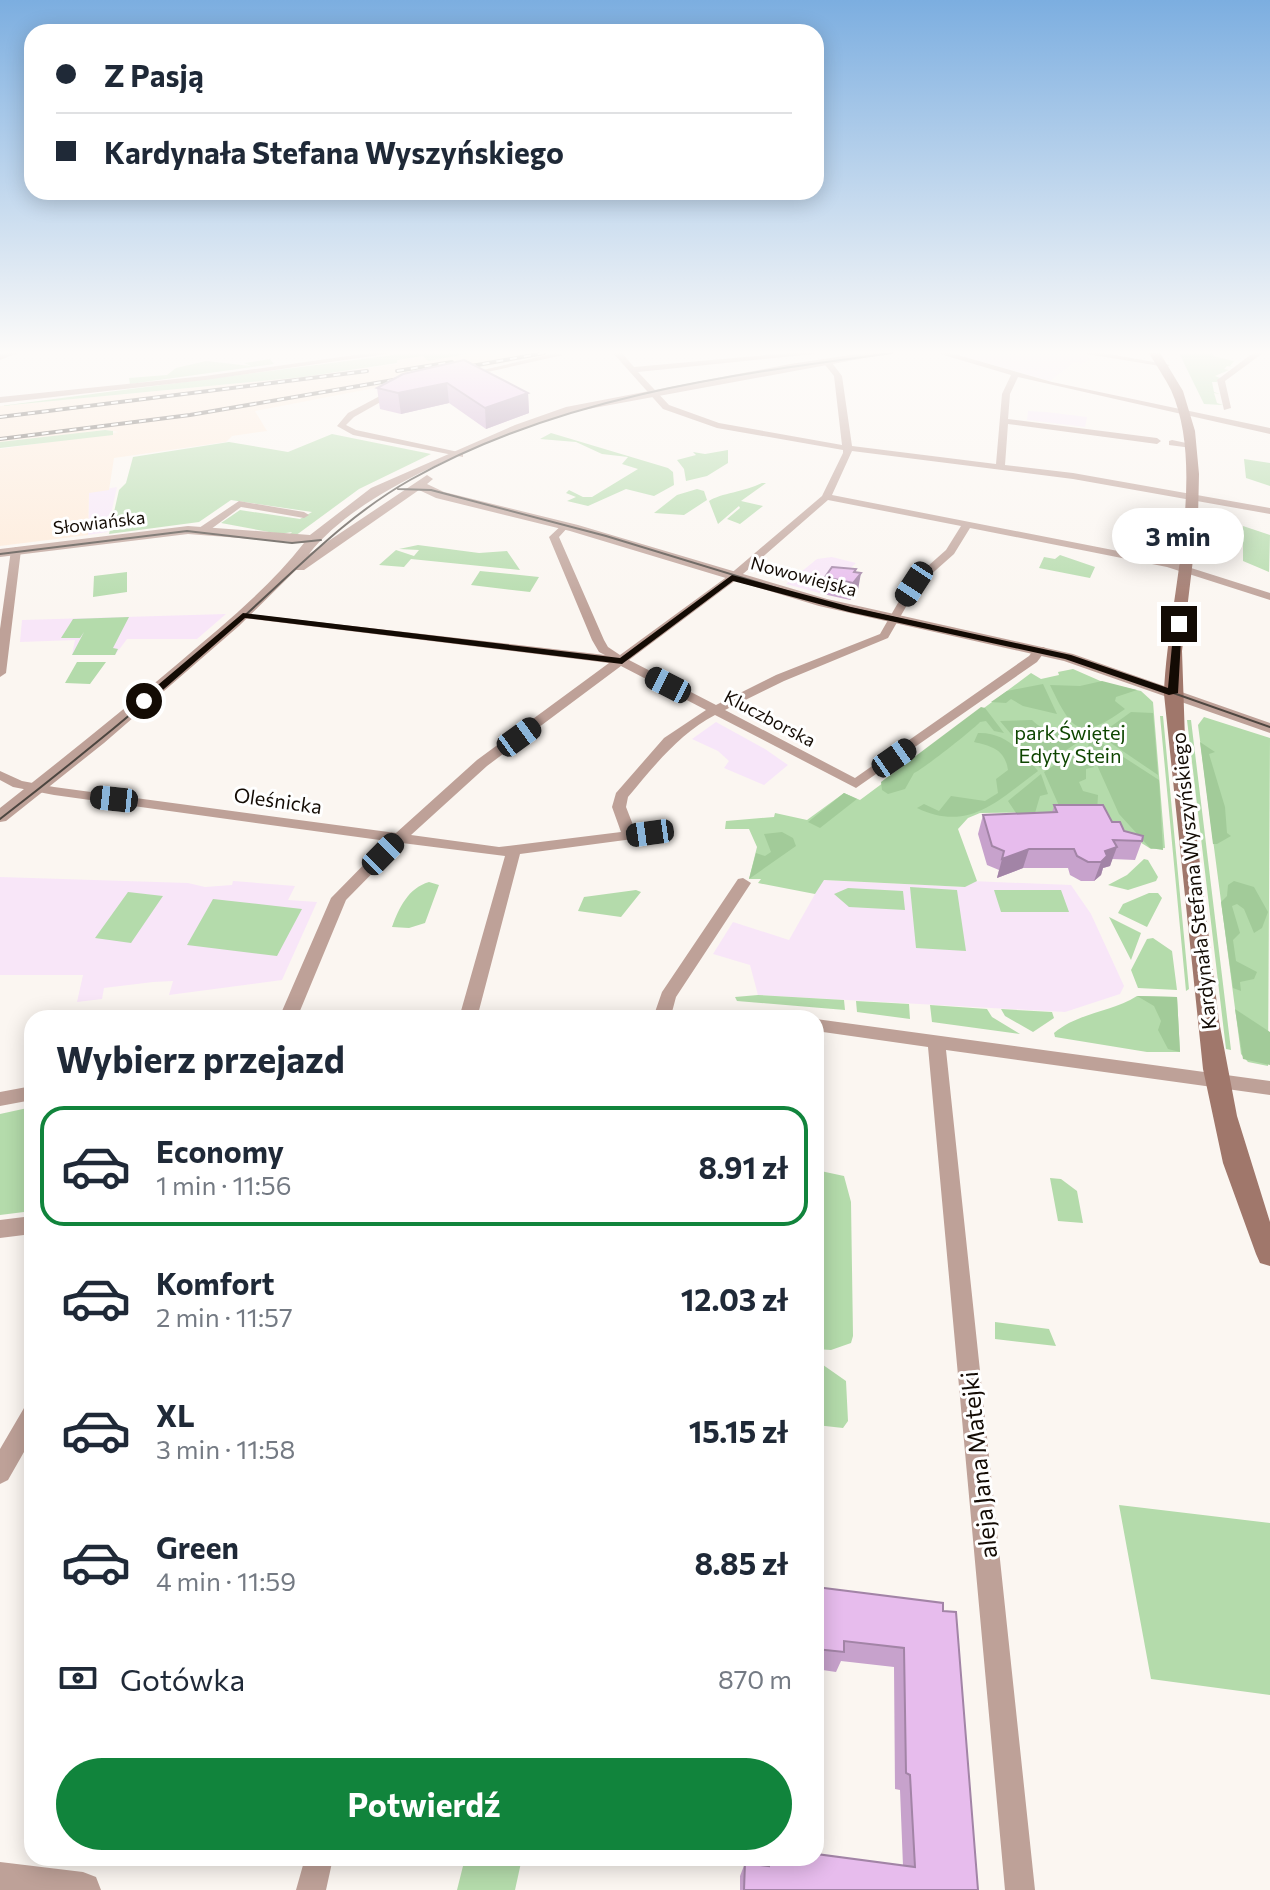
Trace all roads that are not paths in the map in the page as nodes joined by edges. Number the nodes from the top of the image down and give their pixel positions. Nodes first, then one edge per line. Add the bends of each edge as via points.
1 (391, 441) edge
2 (491, 441) edge
3 (808, 441) edge
4 (845, 441) edge
5 (1002, 441) edge
6 (1191, 441) edge
7 (1172, 443) dead end
8 (1192, 445) junction
9 (846, 448) junction
10 (456, 457) junction
11 (1000, 465) junction
12 (400, 480) junction
13 (419, 485) junction
14 (1192, 496) junction
15 (826, 497) junction
16 (1270, 511) edge
17 (304, 515) dead end
18 (968, 523) junction
19 (564, 526) junction
20 (203, 530) junction
21 (335, 543) junction
22 (310, 544) junction
23 (16, 550) junction
24 (0, 553) edge
25 (1183, 568) junction
26 (288, 572) junction
27 (732, 578) junction
28 (1270, 597) edge
29 (243, 615) junction
30 (894, 619) junction
31 (1040, 650) junction
32 (622, 661) junction
33 (0, 673) edge
34 (1173, 693) junction
35 (715, 710) junction
36 (1270, 728) edge
37 (0, 775) edge
38 (37, 789) junction
39 (0, 817) edge
40 (658, 832) dead end
41 (629, 835) junction
42 (399, 838) junction
43 (513, 852) junction
44 (743, 883) dead end
45 (291, 1010) edge
46 (470, 1010) edge
47 (664, 1010) edge
48 (824, 1026) edge
49 (936, 1041) junction
50 (1216, 1081) junction
51 (1270, 1088) edge
52 (24, 1094) edge
53 (0, 1099) edge
54 (24, 1226) edge
55 (0, 1229) edge
56 (1270, 1254) edge
57 (24, 1430) edge
58 (0, 1472) edge
59 (317, 1866) edge
60 (0, 1880) edge
61 (83, 1890) edge
62 (311, 1890) edge
63 (1020, 1890) edge

1 - 10 street
2 - 10 street
3 - 9 street
4 - 9 street
5 - 11 street
6 - 8 main road, Kardynała Stefana Wyszyńskiego
7 - 8 street
8 - 14 main road, Kardynała Stefana Wyszyńskiego
9 - 11 street
9 - 15 street via 844,468
10 - 12 street
10 - 13 street
11 - 14 street
12 - 13 street, Nowowiejska
12 - 22 street via 369,494
13 - 19 street, Nowowiejska via 434,494
13 - 21 street
14 - 16 street
14 - 25 main road, Kardynała Stefana Wyszyńskiego
15 - 18 street
15 - 27 street
17 - 20 street via 239,504
18 - 25 street
18 - 30 street via 950,552 914,584
19 - 27 street, Nowowiejska
19 - 32 street via 554,537 603,649
20 - 22 street, Słowiańska via 207,535
20 - 23 street, Słowiańska
21 - 22 street, Słowiańska
21 - 26 street
22 - 26 street
23 - 24 street, Słowiańska
23 - 33 street
25 - 28 street
25 - 34 main road, Kardynała Stefana Wyszyńskiego
26 - 29 street
27 - 30 street, Nowowiejska
27 - 32 street
29 - 32 street, Kluczborska
29 - 38 street
30 - 31 street, Nowowiejska
30 - 35 street via 876,641
31 - 34 street, Nowowiejska
31 - 35 street, Kluczborska via 856,784
32 - 35 street, Kluczborska
32 - 42 street via 482,763
34 - 36 street, Nowowiejska
34 - 50 main road, Kardynała Stefana Wyszyńskiego
35 - 41 street via 669,741 621,796 619,807
37 - 38 street, Oleśnicka
38 - 39 street
38 - 42 street, Oleśnicka
40 - 41 street, Oleśnicka
41 - 43 street, Oleśnicka
42 - 43 street, Oleśnicka
42 - 45 street via 339,898
43 - 46 street
44 - 47 street
48 - 49 street
49 - 50 street
49 - 63 street, aleja Jana Matejki
50 - 51 street
50 - 56 main road, Kardynała Stefana Wyszyńskiego via 1246,1195
52 - 53 street
54 - 55 street
57 - 58 street
59 - 62 street
60 - 61 street

